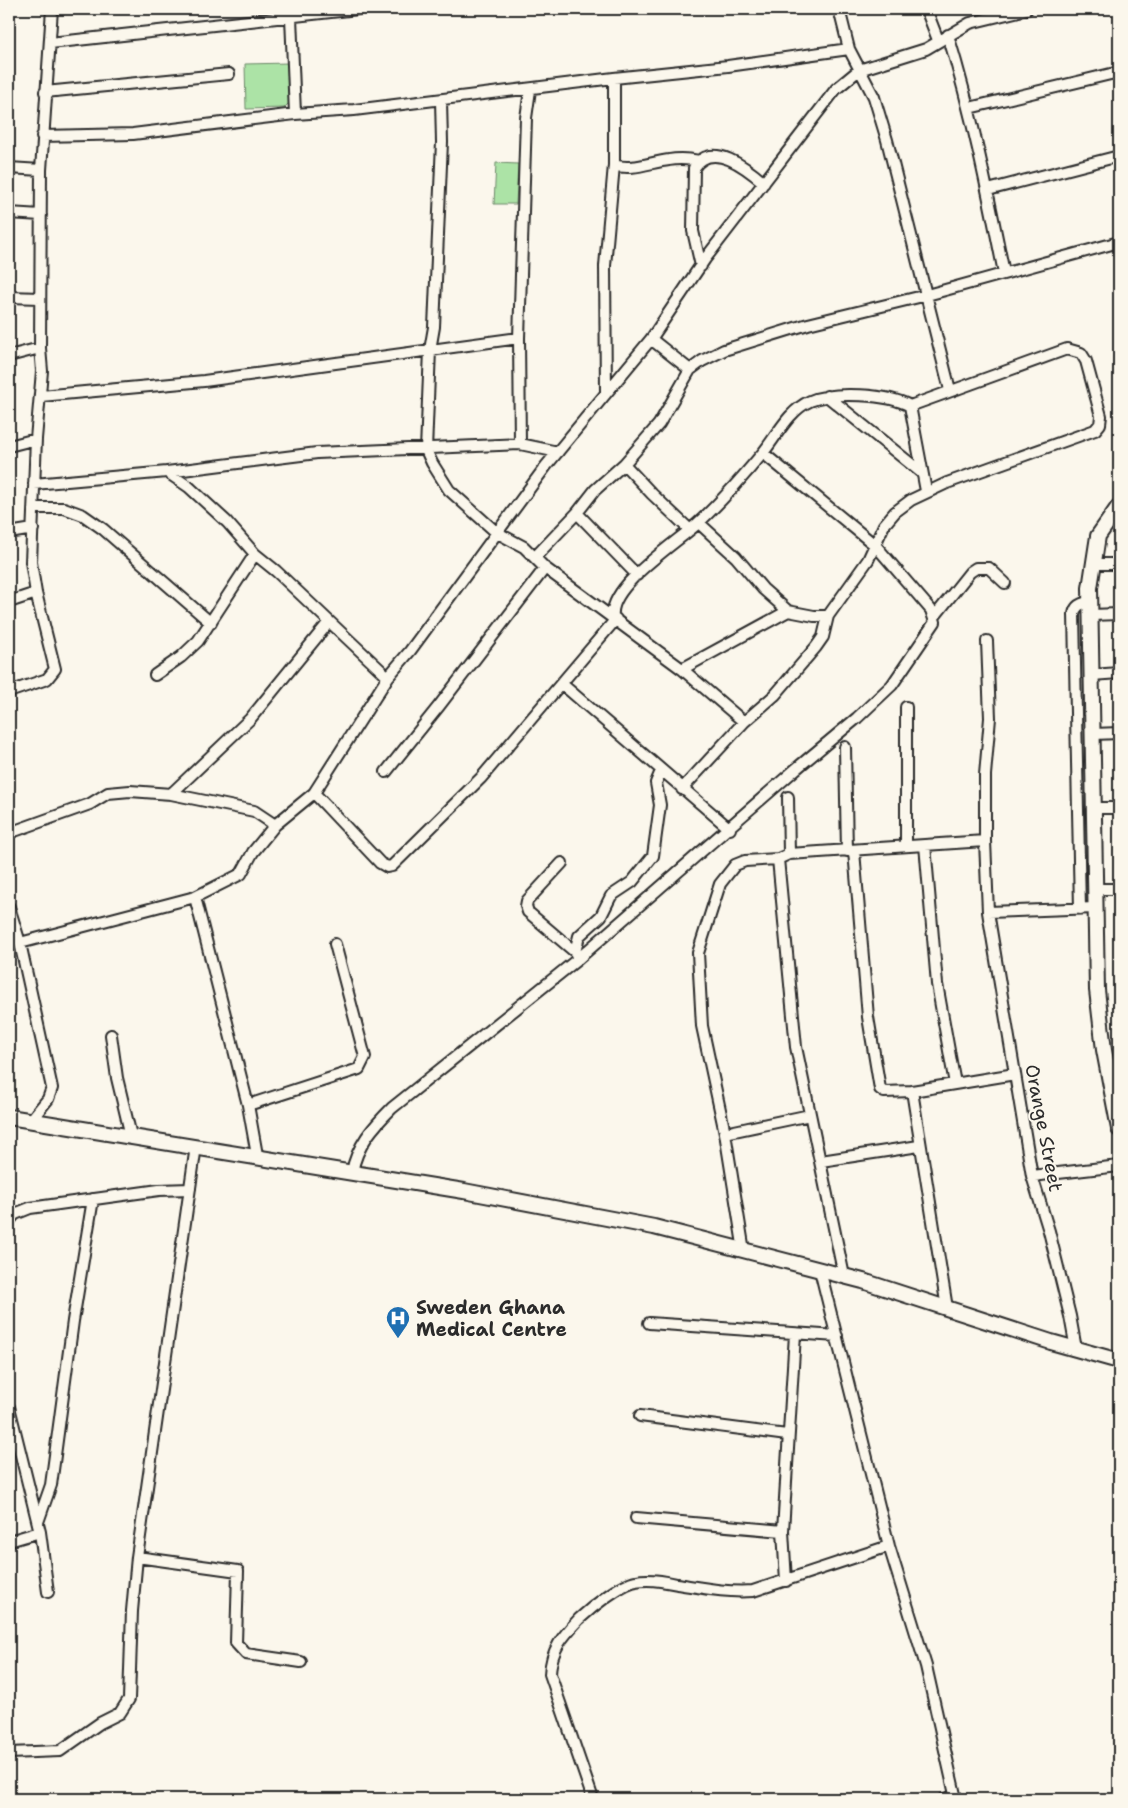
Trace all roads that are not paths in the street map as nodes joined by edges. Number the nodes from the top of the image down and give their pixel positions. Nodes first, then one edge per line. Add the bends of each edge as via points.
1 (52, 9) edge
2 (353, 9) edge
3 (358, 9) edge
4 (839, 9) edge
5 (926, 9) edge
6 (1027, 9) edge
7 (290, 17) junction
8 (943, 38) junction
9 (50, 43) junction
10 (849, 49) junction
11 (859, 70) junction
12 (1119, 72) edge
13 (229, 74) dead end
14 (614, 78) junction
15 (530, 90) junction
16 (45, 92) junction
17 (441, 100) junction
18 (969, 108) junction
19 (295, 114) junction
20 (42, 136) junction
21 (1119, 156) edge
22 (700, 161) junction
23 (614, 165) junction
24 (9, 168) edge
25 (41, 170) junction
26 (764, 183) junction
27 (988, 190) junction
28 (9, 213) edge
29 (41, 215) junction
30 (1119, 242) edge
31 (701, 266) junction
32 (1004, 273) junction
33 (927, 295) junction
34 (9, 297) edge
35 (40, 298) junction
36 (518, 338) junction
37 (651, 339) junction
38 (40, 348) junction
39 (430, 350) junction
40 (9, 356) edge
41 (690, 370) junction
42 (950, 390) junction
43 (606, 394) junction
44 (41, 396) junction
45 (827, 396) junction
46 (910, 406) junction
47 (36, 439) junction
48 (520, 444) junction
49 (9, 446) edge
50 (426, 450) junction
51 (558, 452) junction
52 (763, 453) junction
53 (624, 464) junction
54 (167, 472) junction
55 (922, 473) junction
56 (34, 484) junction
57 (926, 491) junction
58 (1119, 506) edge
59 (34, 508) junction
60 (577, 513) junction
61 (695, 526) junction
62 (33, 529) junction
63 (496, 532) junction
64 (9, 533) edge
65 (876, 546) junction
66 (255, 554) junction
67 (536, 556) junction
68 (1093, 564) junction
69 (1119, 564) edge
70 (545, 568) junction
71 (637, 575) junction
72 (1004, 583) dead end
73 (36, 593) junction
74 (9, 602) edge
75 (1091, 608) junction
76 (788, 610) junction
77 (1119, 614) edge
78 (828, 616) junction
79 (935, 616) junction
80 (614, 618) junction
81 (330, 622) junction
82 (211, 623) junction
83 (987, 641) dead end
84 (682, 669) junction
85 (1119, 673) edge
86 (1092, 675) junction
87 (155, 676) dead end
88 (388, 678) junction
89 (562, 684) junction
90 (9, 692) edge
91 (906, 707) dead end
92 (744, 722) junction
93 (1119, 733) edge
94 (1094, 734) junction
95 (845, 747) dead end
96 (662, 771) junction
97 (386, 772) dead end
98 (682, 789) junction
99 (314, 793) junction
100 (171, 794) junction
101 (788, 797) dead end
102 (1095, 808) junction
103 (1119, 808) edge
104 (275, 825) junction
105 (730, 829) junction
106 (9, 833) edge
107 (985, 841) junction
108 (925, 845) junction
109 (906, 846) junction
110 (850, 851) junction
111 (789, 854) junction
112 (778, 859) junction
113 (562, 863) dead end
114 (1096, 889) junction
115 (1119, 889) edge
116 (194, 897) junction
117 (9, 907) edge
118 (1095, 908) junction
119 (1080, 909) junction
120 (988, 912) junction
121 (20, 942) junction
122 (335, 944) dead end
123 (577, 956) junction
124 (111, 1035) dead end
125 (1015, 1074) junction
126 (955, 1084) junction
127 (912, 1091) junction
128 (248, 1105) junction
129 (810, 1115) junction
130 (9, 1117) edge
131 (31, 1120) junction
132 (1119, 1128) edge
133 (725, 1133) junction
134 (131, 1136) junction
135 (196, 1146) junction
136 (920, 1146) junction
137 (257, 1156) junction
138 (821, 1161) junction
139 (1119, 1166) edge
140 (352, 1172) junction
141 (1032, 1176) junction
142 (190, 1189) junction
143 (93, 1200) junction
144 (9, 1222) edge
145 (744, 1251) junction
146 (820, 1270) junction
147 (844, 1276) junction
148 (947, 1308) junction
149 (649, 1323) dead end
150 (795, 1334) junction
151 (837, 1336) junction
152 (1076, 1349) junction
153 (1119, 1361) edge
154 (9, 1407) edge
155 (640, 1416) dead end
156 (787, 1435) junction
157 (636, 1518) dead end
158 (39, 1527) junction
159 (782, 1531) junction
160 (9, 1541) edge
161 (888, 1546) junction
162 (137, 1557) junction
163 (786, 1581) junction
164 (48, 1592) dead end
165 (301, 1662) dead end
166 (9, 1753) edge
167 (955, 1798) edge
168 (593, 1799) edge
169 (944, 1799) edge

1 - 9 street
2 - 3 street
2 - 7 street
4 - 10 street
5 - 8 street
6 - 8 street via 970,23
7 - 9 street
7 - 19 street
8 - 11 street via 926,49
8 - 18 street
9 - 16 street
10 - 11 street
10 - 14 street
11 - 26 street via 836,89
11 - 33 street via 878,111
12 - 18 street
13 - 16 street
14 - 15 street
14 - 23 street
15 - 17 street
15 - 36 street via 526,118
16 - 20 street
17 - 19 street
17 - 39 street via 434,327
18 - 27 street
19 - 20 street via 133,134
20 - 25 street
21 - 27 street
22 - 23 street
22 - 26 street via 728,158 746,167
22 - 31 street via 694,168 693,231
23 - 43 street via 605,266
24 - 25 street
25 - 29 street
26 - 31 street
27 - 32 street
28 - 29 street
29 - 35 street
30 - 32 street
31 - 37 street
32 - 33 street
33 - 41 street via 760,338 724,350
33 - 42 street
34 - 35 street
35 - 38 street
36 - 39 street
36 - 48 street
37 - 41 street
37 - 43 street
38 - 40 street
38 - 44 street
39 - 44 street via 204,381
39 - 50 street
41 - 53 street via 659,424
42 - 46 street
42 - 57 street via 1067,349 1076,350 1086,361 1101,416 1100,424 1095,430
43 - 51 street
44 - 47 street
45 - 46 street via 901,400
45 - 52 street via 798,409
45 - 55 street
46 - 55 street
47 - 49 street
47 - 56 street
48 - 50 street via 462,445
48 - 51 street
50 - 54 street via 317,453
50 - 63 street via 448,490
51 - 63 street
52 - 61 street
52 - 65 street
53 - 60 street via 595,490
53 - 61 street via 652,494
54 - 56 street
54 - 66 street via 189,487 227,522
55 - 57 street
56 - 59 street
57 - 65 street via 895,512 884,525
58 - 68 street via 1098,536
59 - 62 street
59 - 82 street via 64,508 83,515
60 - 67 street
60 - 71 street
61 - 71 street
61 - 76 street via 736,558 763,589
62 - 64 street
62 - 73 street via 31,562
63 - 67 street
63 - 88 street
65 - 78 street
65 - 79 street
66 - 81 street
66 - 82 street
67 - 70 street
68 - 69 street
68 - 75 street
70 - 80 street
70 - 97 street
71 - 80 street via 615,600
72 - 79 street via 989,568 976,568
73 - 74 street
73 - 90 street via 55,669 47,679
75 - 77 street
75 - 86 street
75 - 119 street via 1079,604 1074,614
76 - 78 street
76 - 84 street
78 - 92 street via 823,637 816,647 775,695
79 - 105 street via 935,622 892,685
80 - 84 street
80 - 89 street
81 - 88 street
81 - 100 street via 250,719
82 - 87 street via 182,657
83 - 107 street, Orange Street via 990,718 985,775
84 - 92 street
85 - 86 street
86 - 94 street
88 - 99 street
89 - 96 street
89 - 99 street via 481,778 392,866 380,863
91 - 109 street
92 - 98 street
93 - 94 street
94 - 102 street
95 - 110 street
96 - 98 street
96 - 123 street via 656,783 660,805 653,856 632,882 611,896 601,916 579,936
98 - 105 street
99 - 104 street
100 - 104 street via 254,811
100 - 106 street via 108,793 90,804
101 - 111 street
102 - 103 street
102 - 114 street
104 - 116 street via 253,852 241,874
105 - 123 street
107 - 108 street
107 - 120 street, Orange Street
108 - 109 street
108 - 126 street via 937,984
109 - 110 street
110 - 111 street
110 - 127 street via 867,1007 880,1089 884,1092
111 - 112 street
112 - 129 street via 796,1047
112 - 133 street via 744,861 735,865 720,884 698,953 702,1026
113 - 123 street via 526,906 528,912
114 - 115 street
114 - 118 street
116 - 121 street
116 - 128 street
117 - 121 street
118 - 119 street
118 - 132 street via 1099,1019
119 - 120 street
120 - 125 street, Orange Street
121 - 131 street via 52,1088 48,1099
122 - 128 street via 365,1057 363,1064 360,1069
123 - 140 street via 392,1108 360,1146
124 - 134 street
125 - 126 street
125 - 141 street, Orange Street
126 - 127 street
127 - 136 street
128 - 137 street
129 - 133 street
129 - 138 street
130 - 131 street
131 - 134 street
133 - 145 street
134 - 135 street
135 - 137 street
135 - 142 street
136 - 138 street
136 - 148 street
137 - 140 street
138 - 147 street
139 - 141 street
140 - 145 street via 654,1227
141 - 152 street, Orange Street via 1049,1231
142 - 143 street
142 - 162 street
143 - 144 street via 30,1208 14,1214
143 - 158 street via 73,1321 52,1485
145 - 146 street
146 - 147 street
146 - 151 street
147 - 148 street
148 - 152 street
149 - 150 street
150 - 151 street
150 - 156 street
151 - 161 street
152 - 153 street
154 - 158 street
155 - 156 street
156 - 159 street
157 - 159 street
158 - 160 street
158 - 164 street
159 - 163 street
161 - 163 street
161 - 167 street via 926,1666
162 - 165 street via 238,1572 236,1643 246,1654
162 - 166 street via 129,1698 120,1713 60,1751
163 - 168 street via 753,1591 732,1592 652,1580 635,1581 586,1613 568,1631 555,1646 550,1674
167 - 169 street

